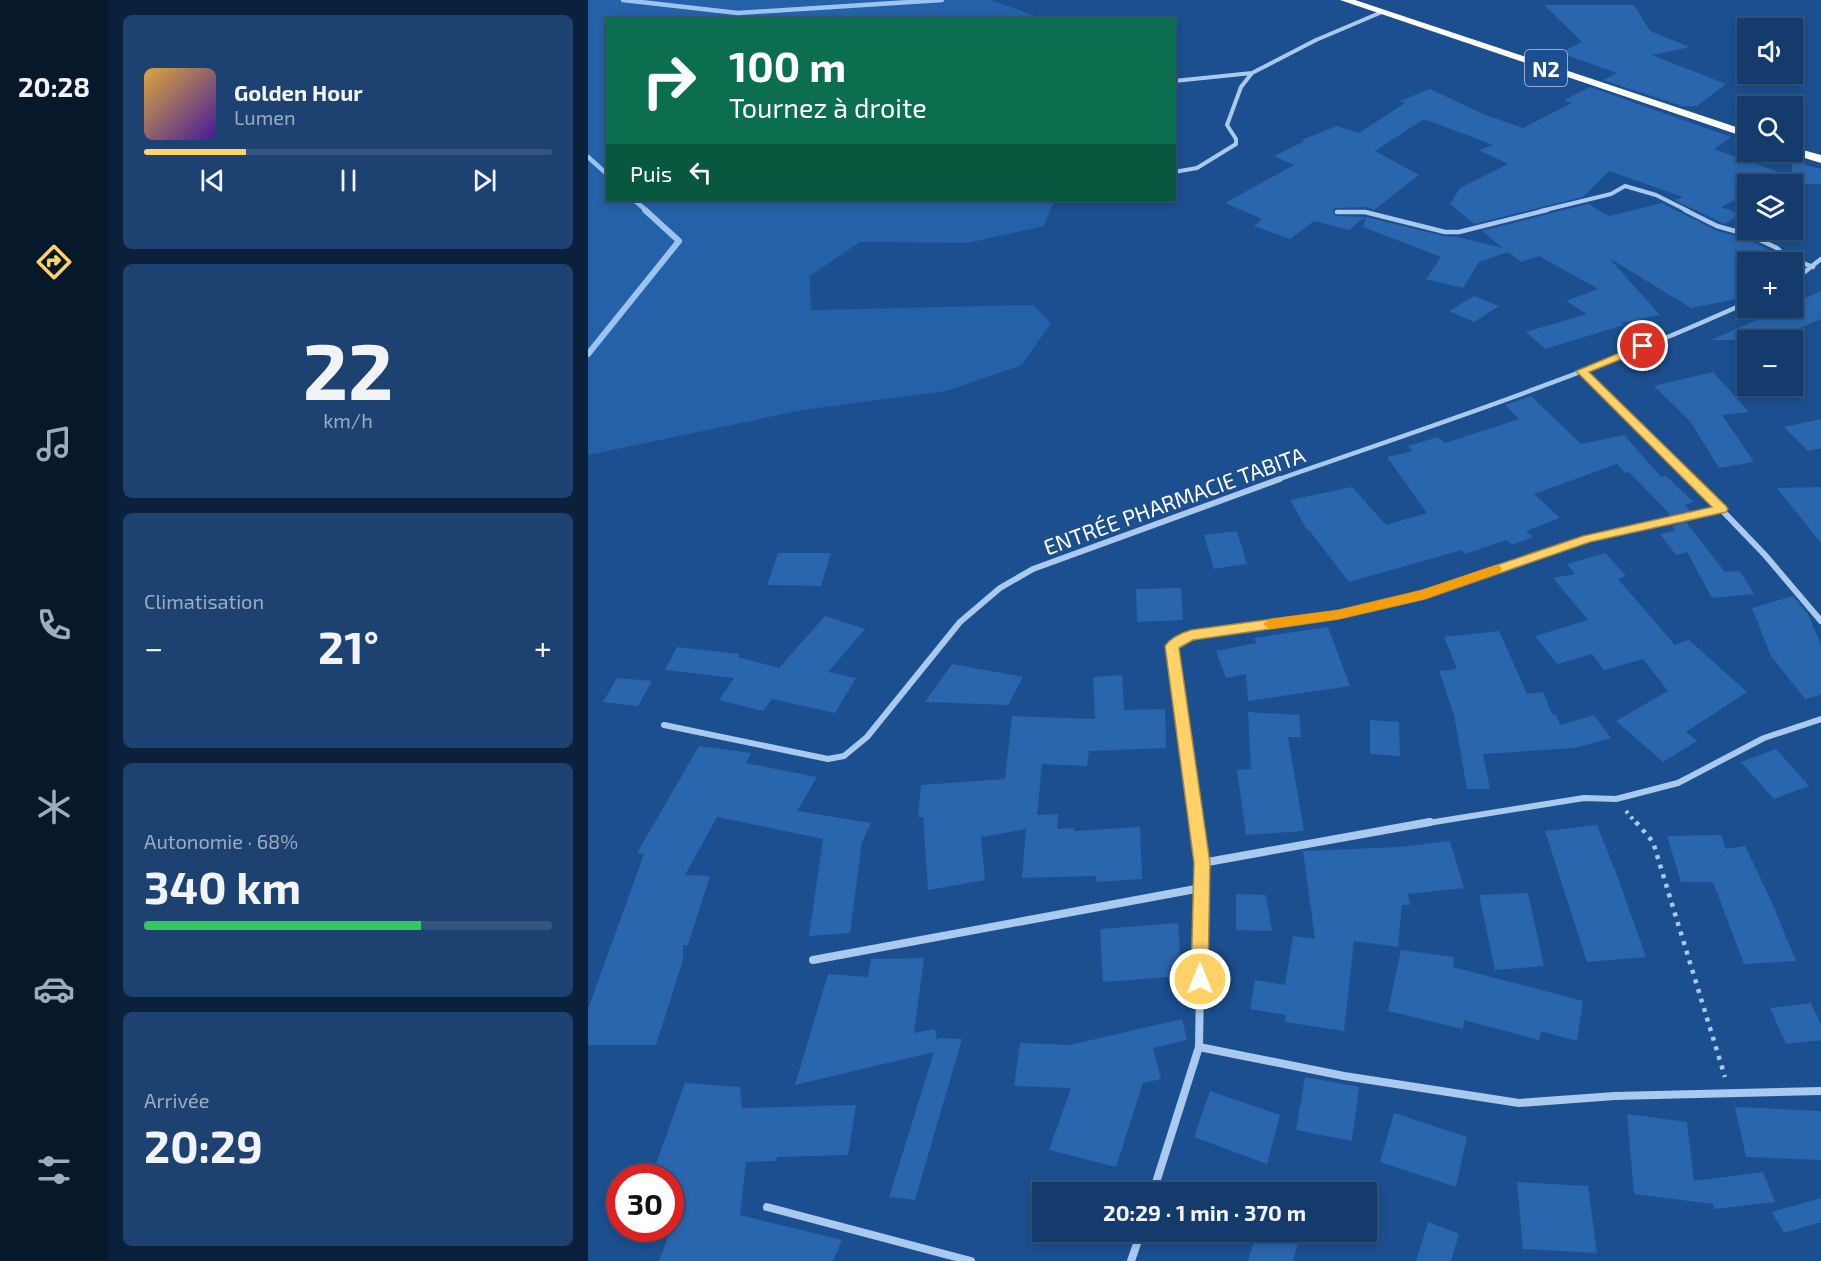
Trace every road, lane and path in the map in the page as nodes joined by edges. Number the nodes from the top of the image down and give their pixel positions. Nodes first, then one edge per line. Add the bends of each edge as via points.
1 (1345, 0) edge
2 (1382, 12) junction
3 (1252, 73) junction
4 (1176, 81) edge
5 (1737, 131) edge
6 (1803, 153) edge
7 (1820, 157) edge
8 (1176, 172) edge
9 (1338, 212) dead end
10 (1821, 259) edge
11 (1813, 267) junction
12 (1803, 274) edge
13 (1737, 307) edge
14 (1582, 371) junction
15 (1722, 509) junction
16 (1821, 621) edge
17 (1821, 719) edge
18 (664, 725) dead end
19 (1616, 799) junction
20 (1202, 863) junction
21 (1201, 888) junction
22 (813, 960) dead end
23 (1199, 1047) junction
24 (1821, 1091) edge
25 (1730, 1095) junction
26 (1156, 1182) edge
27 (766, 1207) dead end
28 (1138, 1242) edge
29 (971, 1261) edge
30 (1131, 1261) edge

1 - 2 highway, N2
2 - 3 street
2 - 5 highway, N2
3 - 4 street
3 - 8 street via 1241,87 1227,125 1236,144 1197,168
6 - 7 highway
9 - 11 street via 1365,212 1459,232 1611,194 1625,186 1656,195 1717,226 1749,235
10 - 11 street
11 - 12 street
13 - 14 street, ENTRÉE PHARMACIE TABITA
14 - 15 street
14 - 18 street, ENTRÉE PHARMACIE TABITA via 1033,569 1000,588 960,622 867,737 844,756 828,759
15 - 16 street via 1772,561
15 - 20 street via 1587,539 1425,594 1339,614 1180,639 1172,646
17 - 19 street via 1764,738 1678,783
19 - 20 street via 1584,798 1504,809
19 - 25 path via 1653,842
20 - 21 street
21 - 22 street
21 - 23 street
23 - 25 street via 1344,1076 1518,1103 1615,1096
23 - 26 street
24 - 25 street
27 - 29 street
28 - 30 street

